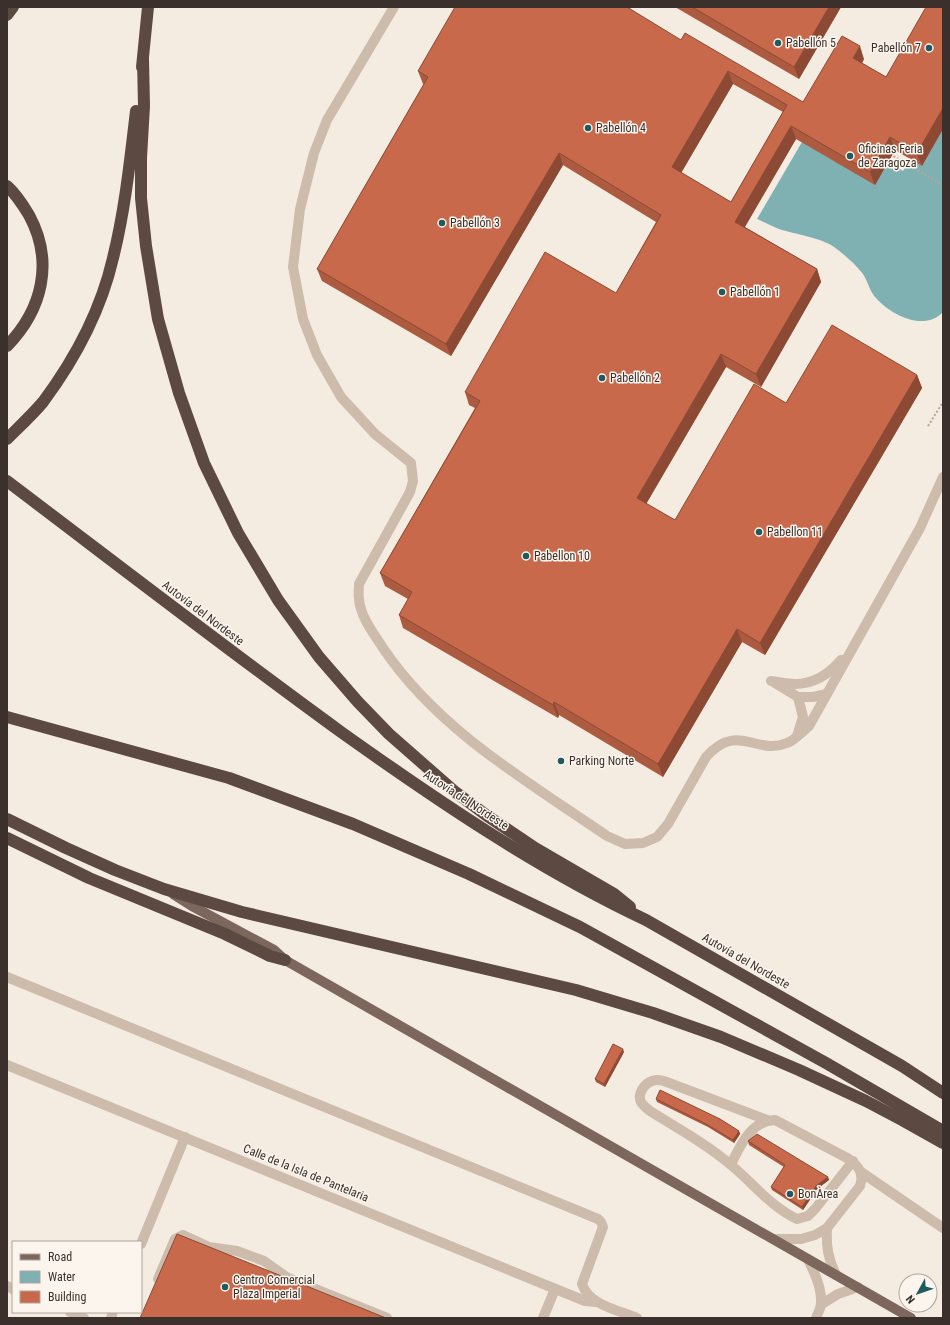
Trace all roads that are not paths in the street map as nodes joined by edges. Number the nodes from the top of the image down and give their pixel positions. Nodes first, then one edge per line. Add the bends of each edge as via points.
1 (13, 7) edge
2 (148, 7) edge
3 (394, 7) edge
4 (7, 14) edge
5 (143, 59) junction
6 (7, 186) edge
7 (7, 346) edge
8 (7, 439) edge
9 (943, 477) edge
10 (7, 481) edge
11 (943, 498) edge
12 (920, 528) junction
13 (858, 638) junction
14 (827, 694) junction
15 (798, 697) junction
16 (7, 716) edge
17 (797, 736) junction
18 (7, 818) edge
19 (7, 838) edge
20 (164, 889) junction
21 (646, 920) junction
22 (285, 960) junction
23 (7, 977) edge
24 (7, 1066) edge
25 (943, 1093) edge
26 (767, 1120) junction
27 (943, 1131) edge
28 (185, 1137) junction
29 (943, 1143) edge
30 (853, 1161) junction
31 (731, 1164) junction
32 (861, 1172) junction
33 (827, 1228) junction
34 (943, 1228) edge
35 (774, 1239) junction
36 (142, 1242) edge
37 (808, 1259) junction
38 (836, 1275) junction
39 (858, 1287) junction
40 (153, 1289) edge
41 (555, 1289) junction
42 (596, 1302) junction
43 (822, 1304) junction
44 (72, 1313) edge
45 (84, 1318) edge
46 (387, 1318) edge
47 (543, 1318) edge
48 (637, 1318) edge
49 (816, 1318) edge
50 (911, 1318) edge

1 - 4 highway
2 - 5 highway
3 - 17 lane via 327,120 314,153 300,209 293,267 303,320 317,355 341,397 375,434 411,462 413,481 410,492 359,584 359,600 368,623 395,666 450,723 485,752 607,836 625,844 643,843 657,837 668,824 706,758 715,748 726,742 738,740 773,746 787,743
5 - 8 highway via 120,224 113,259 100,299 86,334 64,371 42,403
5 - 21 highway via 141,198 158,319 179,392 204,463 238,533 278,600 319,657 389,734 454,791 486,815 535,848 614,894
6 - 7 highway via 24,206 35,226 43,251 40,290 34,307 28,321
9 - 12 lane
10 - 21 highway, Autovía del Nordeste via 272,682 406,777 515,849
11 - 12 lane
12 - 13 lane
13 - 14 lane
13 - 15 lane via 835,667 820,678 795,684 768,679
14 - 15 lane
14 - 17 lane via 809,726
15 - 17 lane via 803,717
16 - 27 highway via 228,778 353,824 469,874 586,931 826,1063
18 - 20 highway via 88,858
19 - 22 highway via 89,878 270,956
20 - 22 main road via 274,950
20 - 29 highway via 242,912 576,990 653,1013 721,1037 799,1070 878,1107
21 - 25 highway, Autovía del Nordeste via 902,1066
22 - 35 main road
23 - 42 lane via 598,1219 603,1227 582,1284 586,1293
24 - 28 lane, Calle de la Isla de Pantelaria
26 - 30 lane via 780,1121
26 - 31 lane via 758,1124 747,1135
26 - 31 lane via 664,1081 650,1081 645,1086 640,1097 644,1106
28 - 36 lane
28 - 41 lane, Calle de la Isla de Pantelaria
30 - 31 lane via 815,1209 808,1216 797,1219 778,1208
30 - 32 lane
32 - 33 lane via 860,1186
32 - 34 lane
33 - 35 lane via 801,1239
33 - 38 lane via 827,1253
35 - 37 main road
37 - 38 main road
37 - 43 lane via 818,1282
38 - 39 main road
39 - 43 lane
39 - 50 main road
40 - 46 lane via 174,1239 183,1235 209,1247 236,1251 264,1261 288,1278
41 - 42 lane, Calle de la Isla de Pantelaria via 585,1301
41 - 47 lane
42 - 48 lane, Calle de la Isla de Pantelaria
43 - 49 lane
44 - 45 lane

